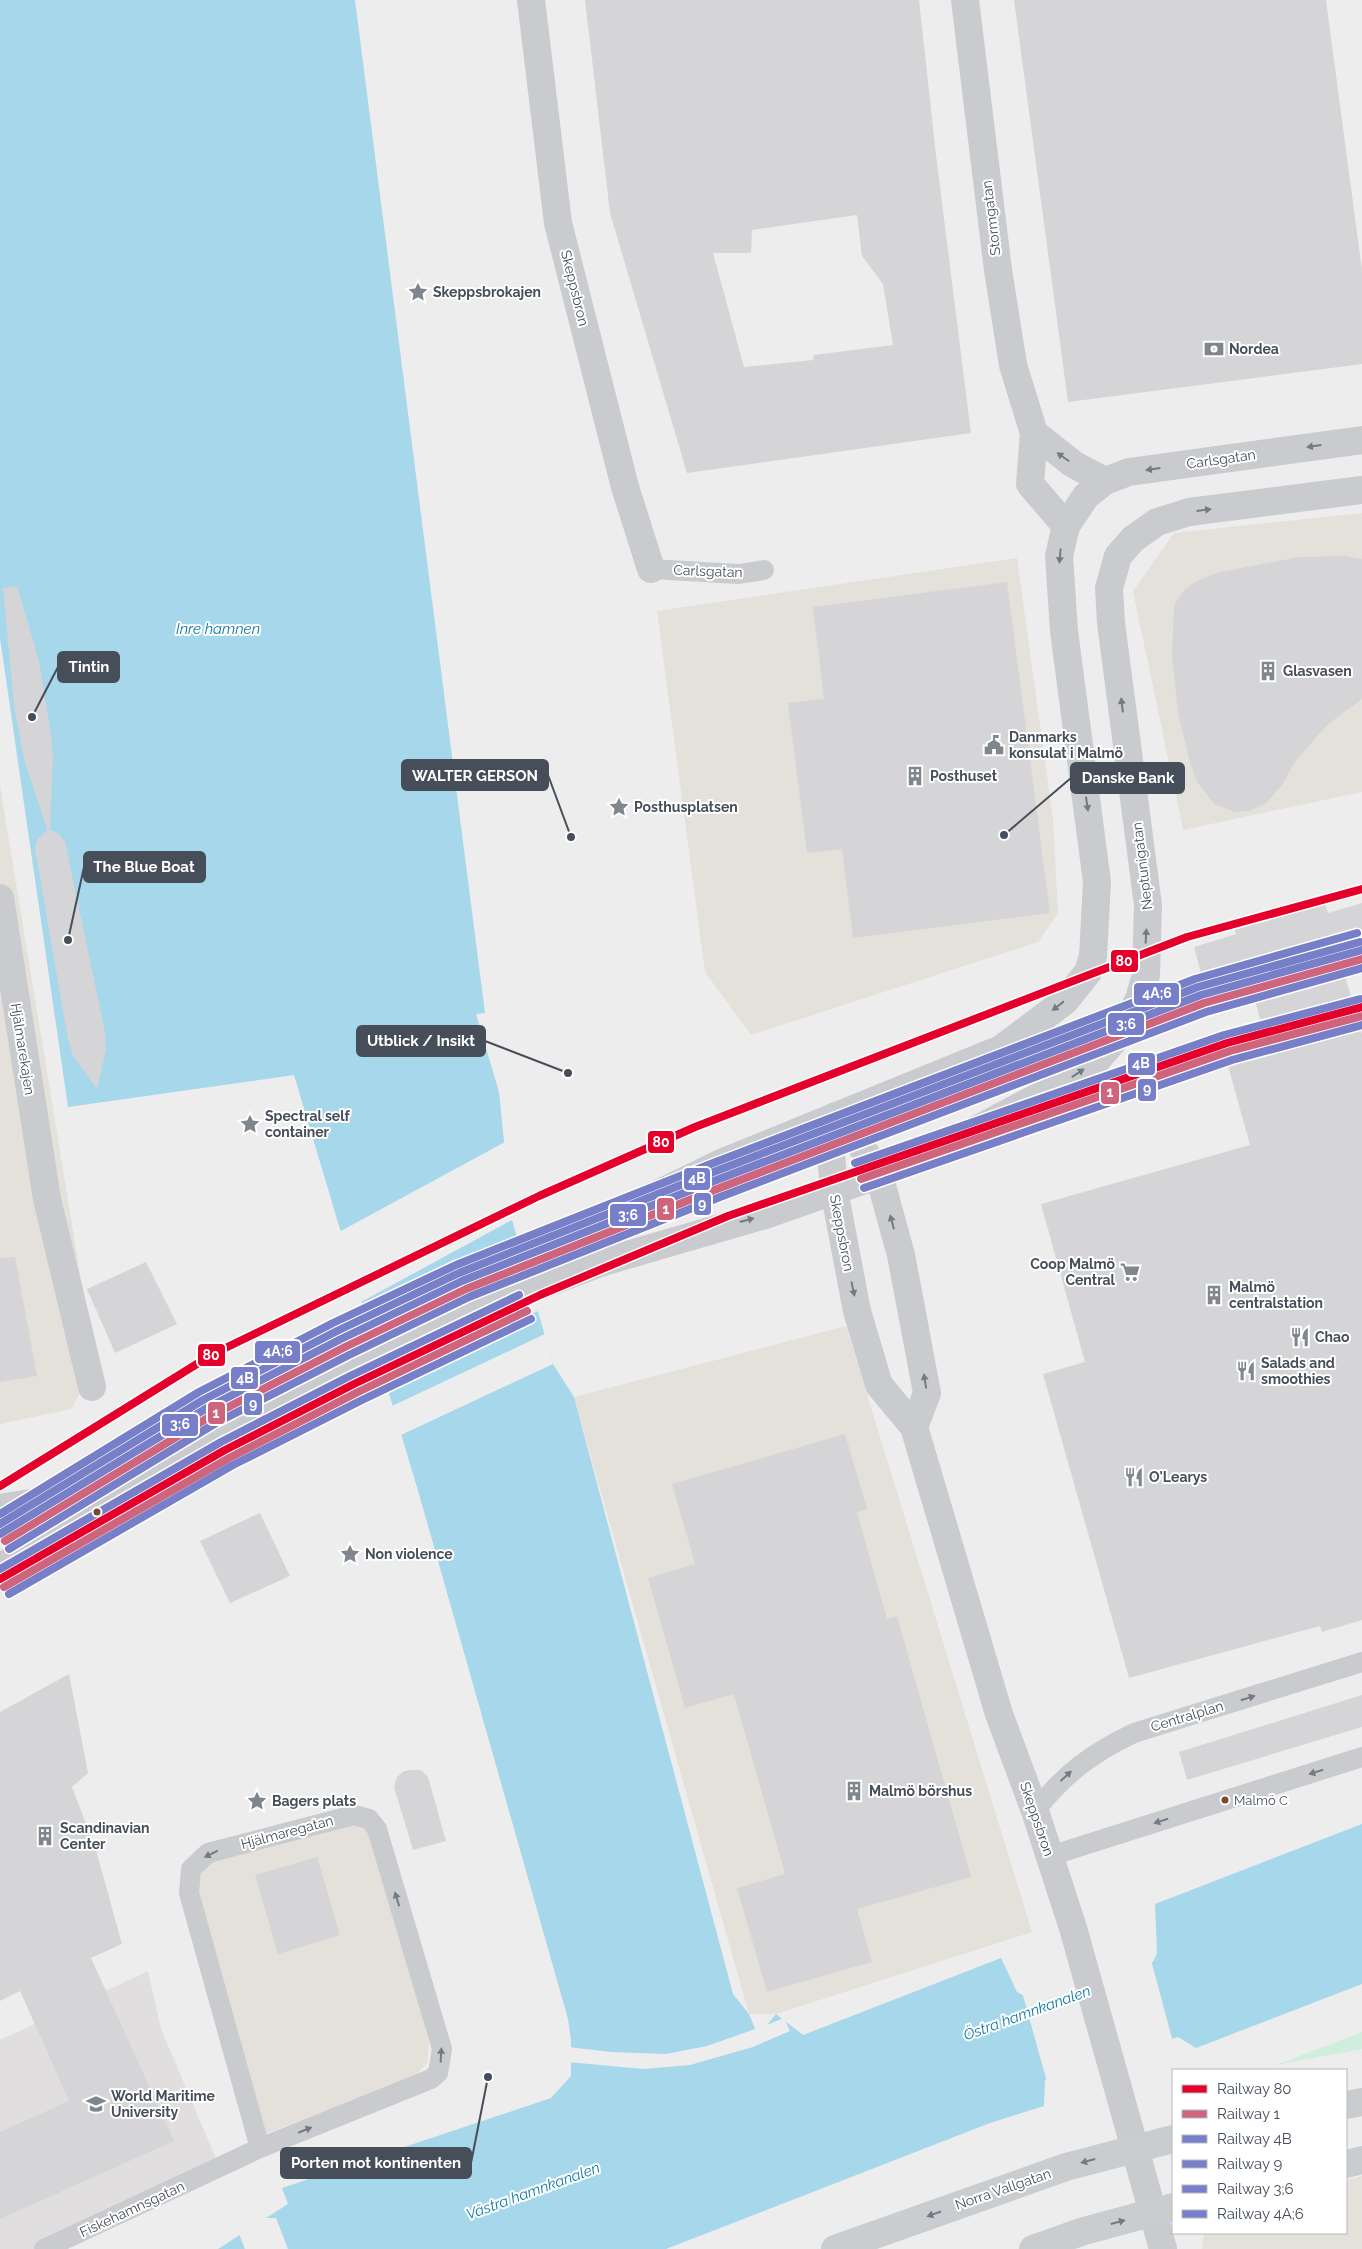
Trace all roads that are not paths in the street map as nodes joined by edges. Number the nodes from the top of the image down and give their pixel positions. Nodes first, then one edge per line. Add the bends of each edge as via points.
1 (531, 0) edge
2 (965, 0) edge
3 (1034, 433) junction
4 (1362, 440) edge
5 (1095, 489) junction
6 (1362, 490) edge
7 (1066, 526) junction
8 (651, 569) joint
9 (764, 570) dead end
10 (0, 898) edge
11 (835, 1116) junction
12 (879, 1175) junction
13 (834, 1190) junction
14 (92, 1387) dead end
15 (914, 1427) junction
16 (73, 1492) junction
17 (0, 1504) edge
18 (0, 1529) edge
19 (0, 1567) edge
20 (1362, 1662) edge
21 (1362, 1757) edge
22 (1035, 1810) junction
23 (1050, 1856) junction
24 (1362, 2102) edge
25 (1347, 2105) edge
26 (1172, 2139) edge
27 (260, 2148) junction
28 (1135, 2149) junction
29 (1362, 2160) edge
30 (1347, 2164) edge
31 (1163, 2210) edge
32 (44, 2249) edge
33 (835, 2249) edge
34 (1033, 2249) edge
35 (1163, 2249) edge

1 - 8 street, Skeppsbron via 558,223 625,487
2 - 3 street, Stormgatan via 1013,365
5 -> 3 street via 1073,464
3 - 7 street, Stormgatan via 1030,484
4 -> 5 street, Carlsgatan via 1129,472
5 - 7 street
12 -> 6 street, Neptunigatan via 988,1123 1054,1088 1096,1061 1123,1030 1140,999 1146,975 1148,905 1111,623 1109,588 1118,556 1133,539 1157,522 1189,512
7 -> 11 street via 1059,556 1064,630 1097,882 1093,956 1088,972 1065,1001 1001,1049
8 - 9 lane, Carlsgatan via 739,574
10 - 14 street, Hjälmarekajen via 47,1199
11 - 12 street via 857,1139
11 - 13 street, Skeppsbron via 831,1154
11 - 16 street via 746,1151 367,1335
12 - 13 street, Neptunigatan
15 -> 12 street via 927,1393 901,1254
13 -> 15 street, Skeppsbron via 857,1312 879,1385
19 -> 13 street, Neptunigatan via 377,1361 534,1288 603,1262 765,1215
15 - 22 street, Skeppsbron via 973,1632
16 - 17 lane
16 - 18 street
22 -> 20 lane, Centralplan via 1069,1773 1103,1748 1134,1733
21 -> 23 lane
22 - 23 street, Skeppsbron
23 - 28 street, Skeppsbron
24 - 25 main road
26 - 28 main road, Norra Vallgatan
27 -> 27 lane, Hjälmaregatan via 431,2079 438,2073 442,2049 376,1829 369,1819 354,1815 208,1853 191,1869 189,1893
27 - 32 lane, Fiskehamnsgatan
28 - 31 street, Skeppsbron
28 -> 33 main road, Norra Vallgatan via 1066,2167
29 - 30 main road
34 -> 31 main road via 1084,2231
31 - 35 street, Skeppsbron

